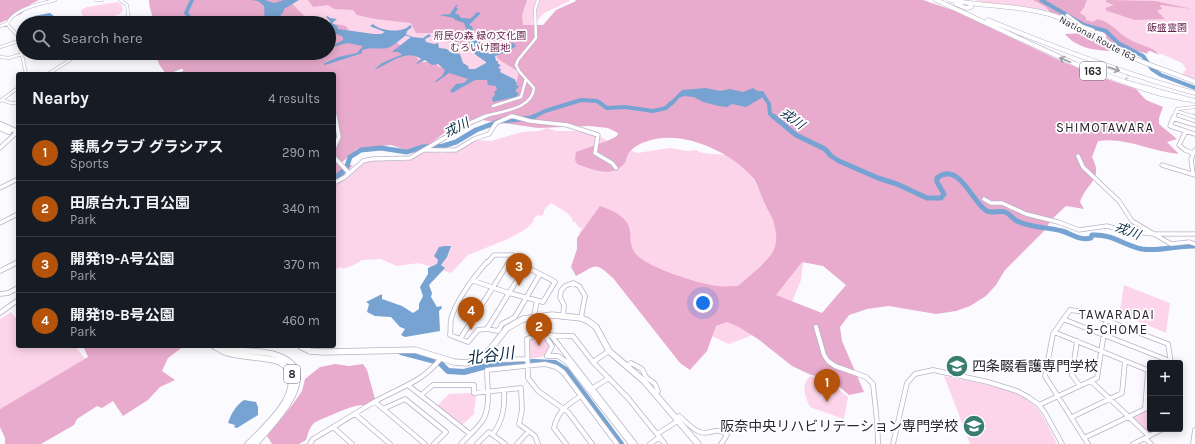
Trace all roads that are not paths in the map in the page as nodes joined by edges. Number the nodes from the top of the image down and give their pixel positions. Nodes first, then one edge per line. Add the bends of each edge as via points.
1 (54, 0) edge
2 (96, 0) edge
3 (102, 0) edge
4 (120, 0) edge
5 (538, 0) edge
6 (930, 0) edge
7 (936, 0) edge
8 (942, 0) edge
9 (946, 0) edge
10 (950, 0) edge
11 (971, 4) junction
12 (1067, 15) dead end
13 (128, 16) edge
14 (978, 19) junction
15 (7, 24) junction
16 (0, 26) edge
17 (997, 26) junction
18 (16, 34) edge
19 (1097, 38) junction
20 (16, 42) edge
21 (0, 47) edge
22 (16, 56) edge
23 (0, 57) edge
24 (23, 60) edge
25 (70, 60) edge
26 (182, 70) dead end
27 (26, 72) edge
28 (51, 72) edge
29 (177, 72) edge
30 (1129, 74) dead end
31 (526, 79) junction
32 (1195, 82) edge
33 (1124, 83) dead end
34 (1172, 87) junction
35 (16, 90) edge
36 (1195, 94) edge
37 (1168, 96) junction
38 (1185, 100) dead end
39 (1, 101) edge
40 (1195, 101) edge
41 (16, 103) edge
42 (493, 106) dead end
43 (1195, 107) edge
44 (1176, 111) junction
45 (1195, 117) edge
46 (1173, 118) junction
47 (336, 120) edge
48 (0, 124) edge
49 (1195, 126) edge
50 (0, 128) edge
51 (1186, 131) junction
52 (16, 133) edge
53 (16, 134) edge
54 (1195, 134) edge
55 (16, 135) edge
56 (336, 144) edge
57 (0, 148) edge
58 (425, 150) junction
59 (1194, 152) edge
60 (1078, 156) dead end
61 (336, 159) edge
62 (1193, 163) edge
63 (1162, 165) dead end
64 (616, 168) dead end
65 (349, 173) junction
66 (1194, 175) edge
67 (16, 180) edge
68 (336, 182) edge
69 (0, 188) edge
70 (984, 199) dead end
71 (16, 215) edge
72 (0, 222) edge
73 (1154, 234) junction
74 (1195, 234) edge
75 (1195, 244) edge
76 (513, 255) junction
77 (16, 263) edge
78 (525, 267) junction
79 (0, 271) edge
80 (540, 274) junction
81 (474, 281) junction
82 (493, 287) junction
83 (16, 289) edge
84 (510, 292) junction
85 (0, 294) edge
86 (526, 298) junction
87 (16, 301) edge
88 (537, 301) junction
89 (0, 313) edge
90 (534, 316) junction
91 (563, 316) junction
92 (581, 318) junction
93 (1063, 319) junction
94 (1106, 320) junction
95 (816, 327) dead end
96 (487, 329) junction
97 (1054, 332) junction
98 (549, 336) junction
99 (1104, 336) junction
100 (460, 339) junction
101 (1077, 341) junction
102 (217, 348) edge
103 (229, 348) edge
104 (303, 348) edge
105 (609, 351) junction
106 (1102, 351) junction
107 (490, 352) junction
108 (441, 358) junction
109 (527, 359) junction
110 (1165, 360) edge
111 (1170, 360) edge
112 (1125, 361) junction
113 (593, 362) junction
114 (527, 366) junction
115 (1147, 370) edge
116 (609, 378) junction
117 (1091, 381) junction
118 (409, 386) junction
119 (1080, 386) junction
120 (593, 388) junction
121 (504, 391) junction
122 (487, 392) junction
123 (1147, 394) edge
124 (421, 395) junction
125 (581, 396) junction
126 (1058, 396) junction
127 (1109, 398) junction
128 (375, 402) junction
129 (1039, 405) junction
130 (564, 408) junction
131 (384, 409) junction
132 (355, 414) junction
133 (1072, 417) junction
134 (1128, 417) junction
135 (676, 420) junction
136 (333, 427) junction
137 (694, 429) junction
138 (1195, 430) edge
139 (528, 432) junction
140 (1157, 432) edge
141 (470, 434) junction
142 (493, 434) junction
143 (689, 434) junction
144 (659, 436) junction
145 (1147, 437) junction
146 (1084, 438) junction
147 (253, 442) edge
148 (310, 444) edge
149 (352, 444) edge
150 (390, 444) edge
151 (426, 444) edge
152 (434, 444) edge
153 (462, 444) edge
154 (478, 444) edge
155 (505, 444) edge
156 (517, 444) edge
157 (538, 444) edge
158 (566, 444) edge
159 (592, 444) edge
160 (617, 444) edge
161 (631, 444) edge
162 (635, 444) edge
163 (650, 444) edge
164 (666, 444) edge
165 (698, 444) edge
166 (721, 444) edge
167 (878, 444) edge
168 (893, 444) edge
169 (1062, 444) edge
170 (1088, 444) edge
171 (1132, 444) edge
172 (1151, 444) edge
173 (1193, 444) edge

1 - 15 street via 14,14
2 - 3 street
4 - 13 street via 127,5
5 - 31 street via 535,9 536,38 516,65
6 - 14 highway, 163
7 - 14 highway, 163
8 - 17 highway, 163
9 - 11 highway, 163 via 966,8 971,7
10 - 11 highway, National Route 163 / 163
11 - 19 highway, National Route 163 / 163 via 1048,14 1071,22
12 - 19 street via 1079,25 1093,30
14 - 17 highway, 163
15 - 16 street
15 - 18 street
17 -> 34 highway, 163 via 1089,61
37 -> 17 highway, 163 via 1088,69
19 - 32 highway, National Route 163 / 163 via 1126,55
20 - 21 street
22 - 23 street
24 - 27 street
25 - 28 street
26 - 29 street
30 - 34 street
31 - 42 street via 521,97
31 - 58 street via 534,90 534,95 528,102 479,118
33 - 37 street
34 - 36 highway, 163
35 - 39 street
37 - 38 street
37 - 40 highway, 163
39 - 41 street
43 - 44 street
44 - 45 street
44 - 46 street
46 - 49 street
46 - 51 street via 1170,126
47 - 56 street via 339,137
48 - 52 main road
50 - 53 main road
51 - 54 street
51 - 59 street via 1179,144 1185,150
55 - 57 street
58 - 64 street via 456,150 489,134 496,123 512,116 568,125 598,135 595,153
58 - 65 street via 404,160 367,160 356,165
59 - 62 street via 1191,159
60 - 73 street via 1083,167 1119,201 1132,221
61 - 65 street
62 - 66 street
63 - 66 street
65 - 68 street
67 - 69 street
70 - 73 street via 1079,230 1107,226
71 - 72 street
73 - 74 street
73 - 75 street via 1171,244
76 - 78 street
76 - 81 street via 494,255
76 - 82 street
77 - 79 street
78 - 80 street
78 - 84 street
80 - 86 street
80 - 88 street via 555,282 543,302
81 - 82 street
81 - 100 street via 457,305 451,321 450,335
82 - 84 street
82 - 100 street
83 - 85 street
84 - 86 street
84 - 96 street
86 - 88 street
86 - 96 street via 515,317 502,324 498,331
87 - 89 street
88 - 90 street
90 - 91 main road
90 - 107 main road via 508,328
91 - 92 main road
91 - 92 street via 561,291 573,283 585,296
92 - 105 main road via 597,327
93 - 94 street via 1070,310 1085,312
93 - 97 street
93 - 99 street
94 - 99 street
94 - 111 street via 1168,344
95 - 167 street via 828,361 866,377 873,384
96 - 100 street via 478,330 468,342
97 - 101 street
97 - 126 street via 1045,376
98 - 109 street via 536,335 527,339
98 - 113 street via 574,336
98 - 120 street
98 - 161 street via 552,346 548,356 558,356 567,362
99 - 106 street
99 - 110 street
101 - 106 street
101 - 119 street via 1072,375
102 - 147 main road, 8 via 227,354 278,361 285,364 292,373 293,379 286,400
103 - 147 main road, 8 via 282,357 289,360 296,370 296,391 291,401
104 - 108 main road via 310,352 408,350 421,351
105 - 113 street
105 - 135 main road via 644,381
106 - 112 street
106 - 117 street via 1099,376
107 - 108 main road via 481,359 465,363
107 - 109 street via 500,360
108 - 118 street via 424,378
109 - 114 street
112 - 115 street
112 - 127 street via 1122,393
113 - 116 street
114 - 122 street via 487,370
114 - 125 street via 546,364 556,367 563,372
114 - 130 street via 528,378 538,391
116 - 120 street
116 - 144 street
117 - 119 street
117 - 127 street
118 - 124 street
118 - 128 street
119 - 126 street
120 - 162 street
121 - 122 street
121 - 139 street via 521,388 522,410 519,424
121 - 142 street via 504,415
122 - 124 street via 474,393 474,385 433,385
122 - 141 street via 485,416
123 - 134 street via 1143,410
124 - 141 street
125 - 130 street
125 - 160 street
126 - 129 street
126 - 133 street
127 - 133 street
127 - 134 street
128 - 131 street
128 - 132 street
129 - 168 street via 1014,389 933,370 918,372 907,383
129 - 169 street
130 - 158 street via 554,428
130 - 159 street
131 - 151 street
131 - 152 street via 405,399 446,432
132 - 136 street
132 - 150 street
133 - 146 street
134 - 145 street
134 - 146 street
135 - 137 street via 679,416
135 - 143 main road
135 - 144 street
136 - 148 street via 313,439
136 - 149 street
137 - 143 street
137 - 166 street via 706,434 722,430 727,435
138 - 173 street
139 - 156 street
139 - 157 street via 535,436
140 - 145 street
141 - 153 street
142 - 154 street via 489,432
142 - 155 street
143 - 165 main road
144 - 163 street
144 - 164 street
145 - 171 street
145 - 172 street
146 - 170 street

